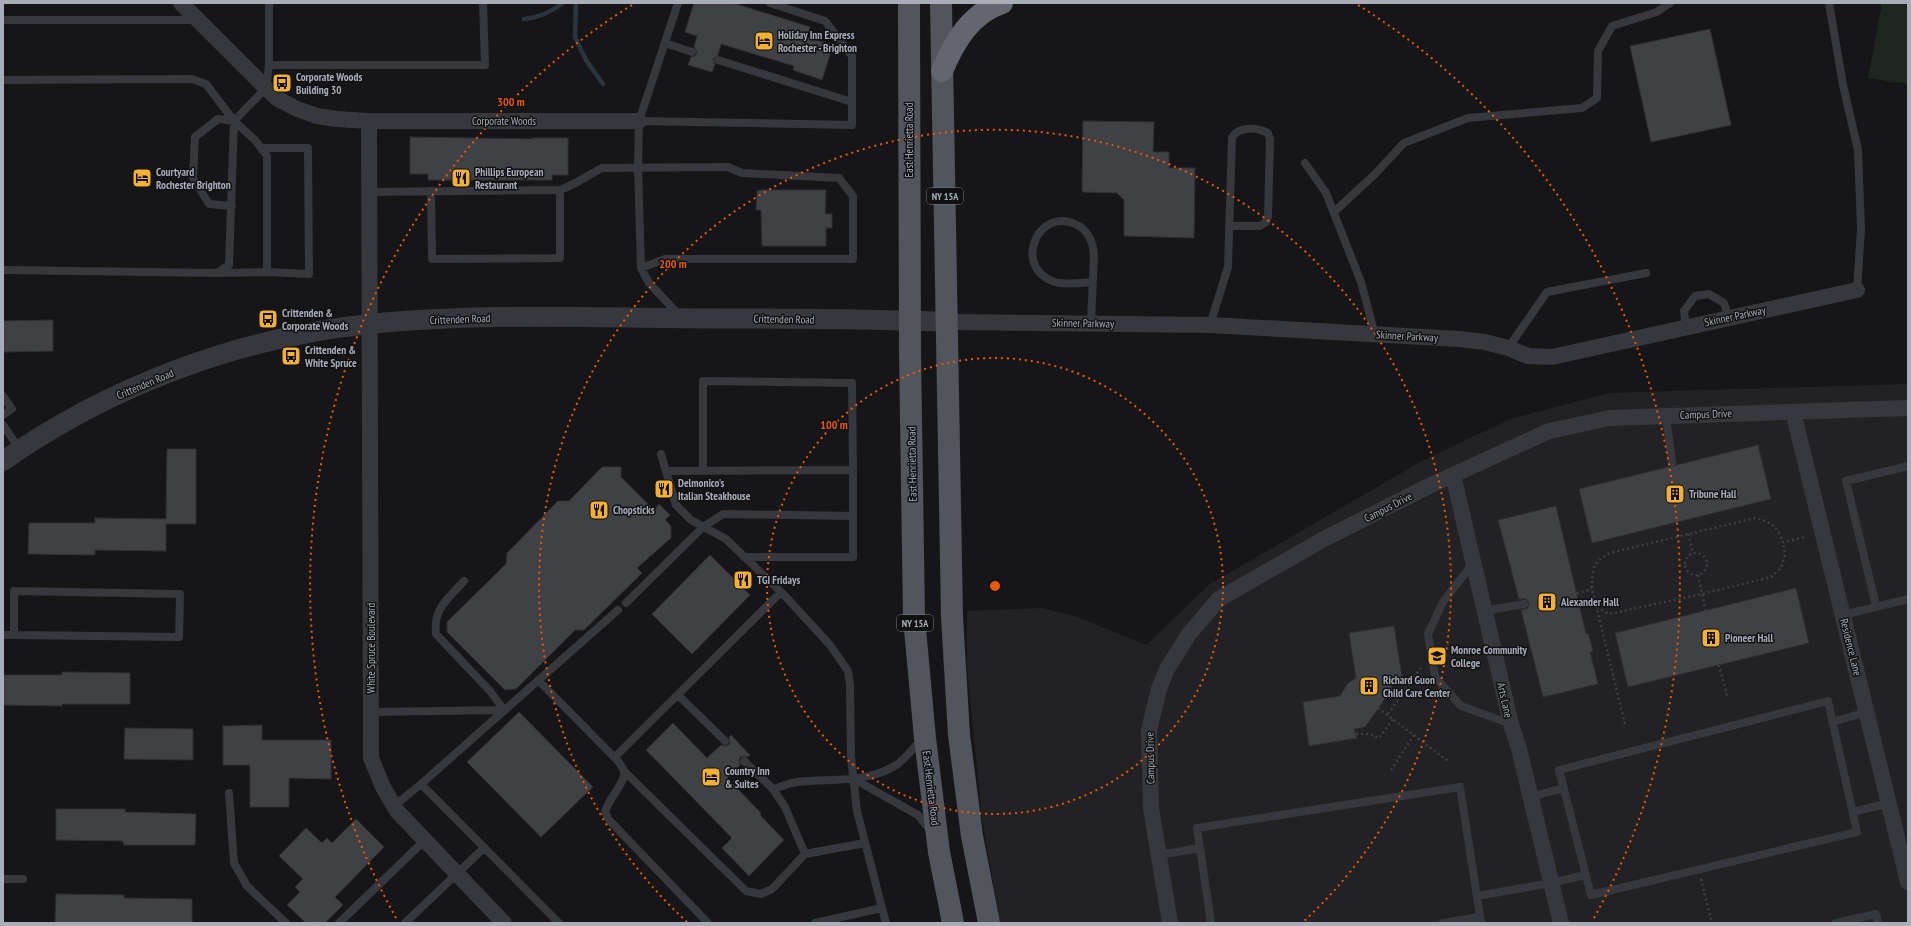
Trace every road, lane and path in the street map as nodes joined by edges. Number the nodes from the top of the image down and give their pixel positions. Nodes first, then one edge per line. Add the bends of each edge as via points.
1 (181, 3) edge
2 (269, 3) edge
3 (484, 3) edge
4 (678, 3) edge
5 (770, 3) edge
6 (909, 3) edge
7 (941, 3) edge
8 (1002, 3) edge
9 (1670, 3) edge
10 (1829, 3) edge
11 (3, 20) edge
12 (198, 20) junction
13 (664, 43) junction
14 (692, 52) dead end
15 (718, 60) dead end
16 (269, 65) junction
17 (942, 71) junction
18 (3, 80) edge
19 (266, 88) junction
20 (852, 102) junction
21 (234, 121) junction
22 (369, 121) junction
23 (639, 121) junction
24 (260, 148) junction
25 (1306, 163) dead end
26 (638, 167) junction
27 (560, 190) junction
28 (431, 191) junction
29 (370, 192) junction
30 (232, 206) junction
31 (1334, 212) junction
32 (1230, 226) junction
33 (641, 268) junction
34 (3, 270) edge
35 (267, 272) junction
36 (217, 273) junction
37 (1646, 273) dead end
38 (1092, 282) junction
39 (1857, 290) joint
40 (682, 318) junction
41 (1729, 318) junction
42 (910, 320) junction
43 (946, 322) junction
44 (1091, 323) junction
45 (370, 324) junction
46 (1210, 325) junction
47 (1686, 327) junction
48 (1375, 335) junction
49 (1508, 348) junction
50 (3, 396) edge
51 (1908, 408) edge
52 (1793, 412) junction
53 (3, 415) edge
54 (1666, 416) junction
55 (3, 425) edge
56 (20, 450) junction
57 (661, 454) dead end
58 (3, 461) edge
59 (1672, 462) dead end
60 (1908, 466) edge
61 (703, 470) junction
62 (853, 470) junction
63 (666, 471) junction
64 (1452, 475) junction
65 (853, 516) junction
66 (703, 527) junction
67 (1688, 534) junction
68 (1805, 537) dead end
69 (1784, 542) junction
70 (1693, 553) junction
71 (744, 556) junction
72 (1473, 563) junction
73 (1698, 575) junction
74 (464, 581) dead end
75 (1592, 589) junction
76 (781, 592) junction
77 (1702, 594) junction
78 (1572, 595) dead end
79 (1908, 599) edge
80 (626, 603) dead end
81 (1524, 604) dead end
82 (1597, 606) junction
83 (1876, 606) junction
84 (618, 610) dead end
85 (1484, 611) junction
86 (1843, 615) junction
87 (1707, 616) dead end
88 (3, 634) edge
89 (14, 635) junction
90 (1431, 652) junction
91 (1716, 660) dead end
92 (538, 680) junction
93 (1411, 682) junction
94 (1391, 684) dead end
95 (678, 695) junction
96 (1728, 698) dead end
97 (1378, 708) dead end
98 (504, 710) junction
99 (372, 712) junction
100 (1867, 712) junction
101 (1388, 714) junction
102 (1394, 719) junction
103 (1832, 722) junction
104 (1511, 724) junction
105 (1625, 724) dead end
106 (1356, 734) dead end
107 (1414, 735) junction
108 (925, 738) junction
109 (725, 741) dead end
110 (615, 758) junction
111 (744, 761) dead end
112 (1448, 761) dead end
113 (1391, 770) dead end
114 (625, 772) junction
115 (854, 779) junction
116 (421, 784) junction
117 (1564, 788) junction
118 (773, 789) junction
119 (230, 793) dead end
120 (1530, 797) junction
121 (1889, 803) junction
122 (394, 806) junction
123 (1853, 812) junction
124 (425, 840) junction
125 (938, 840) junction
126 (865, 843) junction
127 (484, 848) junction
128 (1200, 848) junction
129 (805, 854) junction
130 (1159, 855) junction
131 (457, 874) junction
132 (1585, 875) junction
133 (3, 879) edge
134 (23, 879) dead end
135 (1908, 882) edge
136 (1551, 883) junction
137 (1704, 890) dead end
138 (1477, 896) junction
139 (882, 908) junction
140 (1480, 920) edge
141 (286, 923) edge
142 (339, 923) edge
143 (405, 923) edge
144 (504, 923) edge
145 (559, 923) edge
146 (708, 923) edge
147 (815, 923) edge
148 (886, 923) edge
149 (953, 923) edge
150 (988, 923) edge
151 (1170, 923) edge
152 (1211, 923) edge
153 (1443, 923) edge
154 (1561, 923) edge
155 (1712, 923) edge
156 (1836, 923) edge
157 (1878, 923) edge

1 - 12 street, Corporate Woods
2 - 16 lane
3 - 16 lane via 485,65
4 - 13 lane
5 - 20 lane via 826,21 852,56
6 - 42 main road, East Henrietta Road / NY 15A
7 - 17 main road
8 - 17 highway via 984,11 968,26
9 - 31 lane via 1657,12 1612,26 1598,51 1597,98 1582,108 1468,118 1404,143
10 - 39 lane via 1858,150 1862,229
11 - 12 lane
12 - 19 street, Corporate Woods
13 - 14 lane
13 - 23 lane
15 - 20 lane
16 - 19 lane
17 - 43 main road, NY 15A
18 - 21 lane via 192,79 206,84
19 - 21 lane
19 - 22 street, Corporate Woods via 278,99 317,116
20 - 23 lane via 852,124
21 - 24 lane
21 - 30 lane
21 - 30 lane via 218,119 196,137 192,178 209,204
22 - 23 street, Corporate Woods
22 - 29 street
23 - 26 lane
24 - 35 lane via 267,156
24 - 35 lane via 308,148 309,274
25 - 31 lane via 1326,193
26 - 27 lane via 602,168
26 - 33 lane
26 - 33 lane via 728,167 742,173 839,178 853,196 853,258 665,259
27 - 28 lane
27 - 28 lane via 560,258 432,259
28 - 29 lane
29 - 45 street
30 - 36 lane via 229,265
31 - 48 lane via 1361,282
32 - 32 lane via 1232,138 1240,130 1262,130 1268,133 1270,139 1266,222 1260,226
32 - 46 lane via 1228,267
33 - 40 lane via 649,283
34 - 36 lane
35 - 36 lane
37 - 49 lane via 1547,292
38 - 38 lane via 1094,255 1089,235 1072,222 1061,221 1043,228 1035,240 1032,255 1040,273 1056,283
38 - 44 lane
39 - 41 street, Skinner Parkway
40 - 42 street, Crittenden Road
40 - 45 street, Crittenden Road via 508,317
41 - 47 street, Skinner Parkway
41 - 47 lane via 1724,303 1709,294 1695,296 1684,311
42 - 43 street, Crittenden Road
42 - 108 main road, East Henrietta Road / NY 15A via 914,618
43 - 44 street, Skinner Parkway
43 - 150 main road, NY 15A via 952,617 959,735 972,836
44 - 46 street, Skinner Parkway
45 - 56 street, Crittenden Road via 284,337 207,359 126,391 57,427
45 - 99 street, White Spruce Boulevard
46 - 48 street, Skinner Parkway
47 - 49 street, Skinner Parkway via 1552,358 1528,356
48 - 49 street, Skinner Parkway via 1466,340
50 - 53 lane via 12,409
51 - 52 street, Campus Drive
52 - 54 street, Campus Drive
52 - 86 street, Residence Lane
54 - 59 lane
54 - 64 street, Campus Drive via 1610,418 1549,431
55 - 56 lane
56 - 58 street, Crittenden Road
57 - 63 lane
60 - 83 lane via 1846,481
61 - 62 lane
61 - 62 lane via 703,381 852,383
61 - 63 lane
62 - 65 lane
63 - 66 lane via 676,505 691,520
64 - 72 street, Arts Lane
64 - 130 street, Campus Drive via 1324,539 1219,599 1189,634 1167,669 1159,689 1149,730 1151,808
65 - 66 lane via 723,514
65 - 71 lane via 853,557
66 - 71 lane via 726,539
66 - 80 lane
67 - 69 path via 1755,518 1767,521 1779,530
67 - 70 path
67 - 75 path via 1610,553 1598,560 1592,570
68 - 69 path
69 - 77 path via 1785,555 1781,568 1771,577
70 - 73 path via 1686,558 1685,568 1690,574
70 - 73 path via 1703,555 1707,561 1704,572
71 - 76 lane
72 - 85 street, Arts Lane
72 - 90 lane via 1443,602 1428,634
73 - 77 path
74 - 98 lane via 438,610 436,634 490,691
75 - 78 path
75 - 82 path
76 - 95 lane
76 - 115 lane via 830,644 848,671
77 - 82 path via 1609,614
77 - 87 path
79 - 83 lane
81 - 85 lane
82 - 105 path
83 - 86 lane
84 - 92 lane
85 - 104 street, Arts Lane
86 - 100 street, Residence Lane
88 - 89 lane
89 - 89 lane via 179,637 180,594 14,591
90 - 93 path
90 - 104 lane via 1435,677 1461,706
91 - 96 path
92 - 98 lane
92 - 110 lane
93 - 94 path
93 - 101 path
95 - 109 lane
95 - 110 lane
97 - 101 path
98 - 99 lane
98 - 116 lane
99 - 122 street, White Spruce Boulevard via 371,758
100 - 103 lane
100 - 121 street, Residence Lane
101 - 102 path
102 - 106 path via 1379,738 1370,734
102 - 107 path
103 - 117 lane via 1828,701 1559,770
103 - 123 lane
104 - 120 street, Arts Lane
107 - 112 path
107 - 113 path
108 - 115 lane via 897,765
108 - 125 main road, East Henrietta Road / NY 15A
110 - 114 lane
111 - 118 lane
114 - 129 lane via 746,891 761,894 772,889
114 - 146 lane via 623,784 608,800 605,812 609,820
115 - 118 lane via 795,782
115 - 125 lane via 918,815
115 - 126 lane via 857,811
116 - 122 lane
116 - 127 lane
117 - 120 lane
117 - 132 lane
118 - 129 lane via 785,807
119 - 141 lane via 234,863 247,886
120 - 136 street, Arts Lane
121 - 123 lane
121 - 135 street, Residence Lane
122 - 124 street, White Spruce Boulevard
123 - 132 lane via 1857,832 1606,892 1591,895
124 - 131 street, White Spruce Boulevard
124 - 142 lane
125 - 149 main road, East Henrietta Road / NY 15A
126 - 129 lane
126 - 139 lane
127 - 131 lane
127 - 145 lane
128 - 130 lane
128 - 138 lane via 1197,828 1460,786
128 - 152 lane
130 - 151 street, Campus Drive
131 - 143 lane
131 - 144 street, White Spruce Boulevard
132 - 136 lane
133 - 134 lane
136 - 138 lane
136 - 154 street, Arts Lane
137 - 155 path
138 - 140 lane
139 - 147 lane
139 - 148 lane
140 - 153 lane
156 - 157 lane via 1876,914

